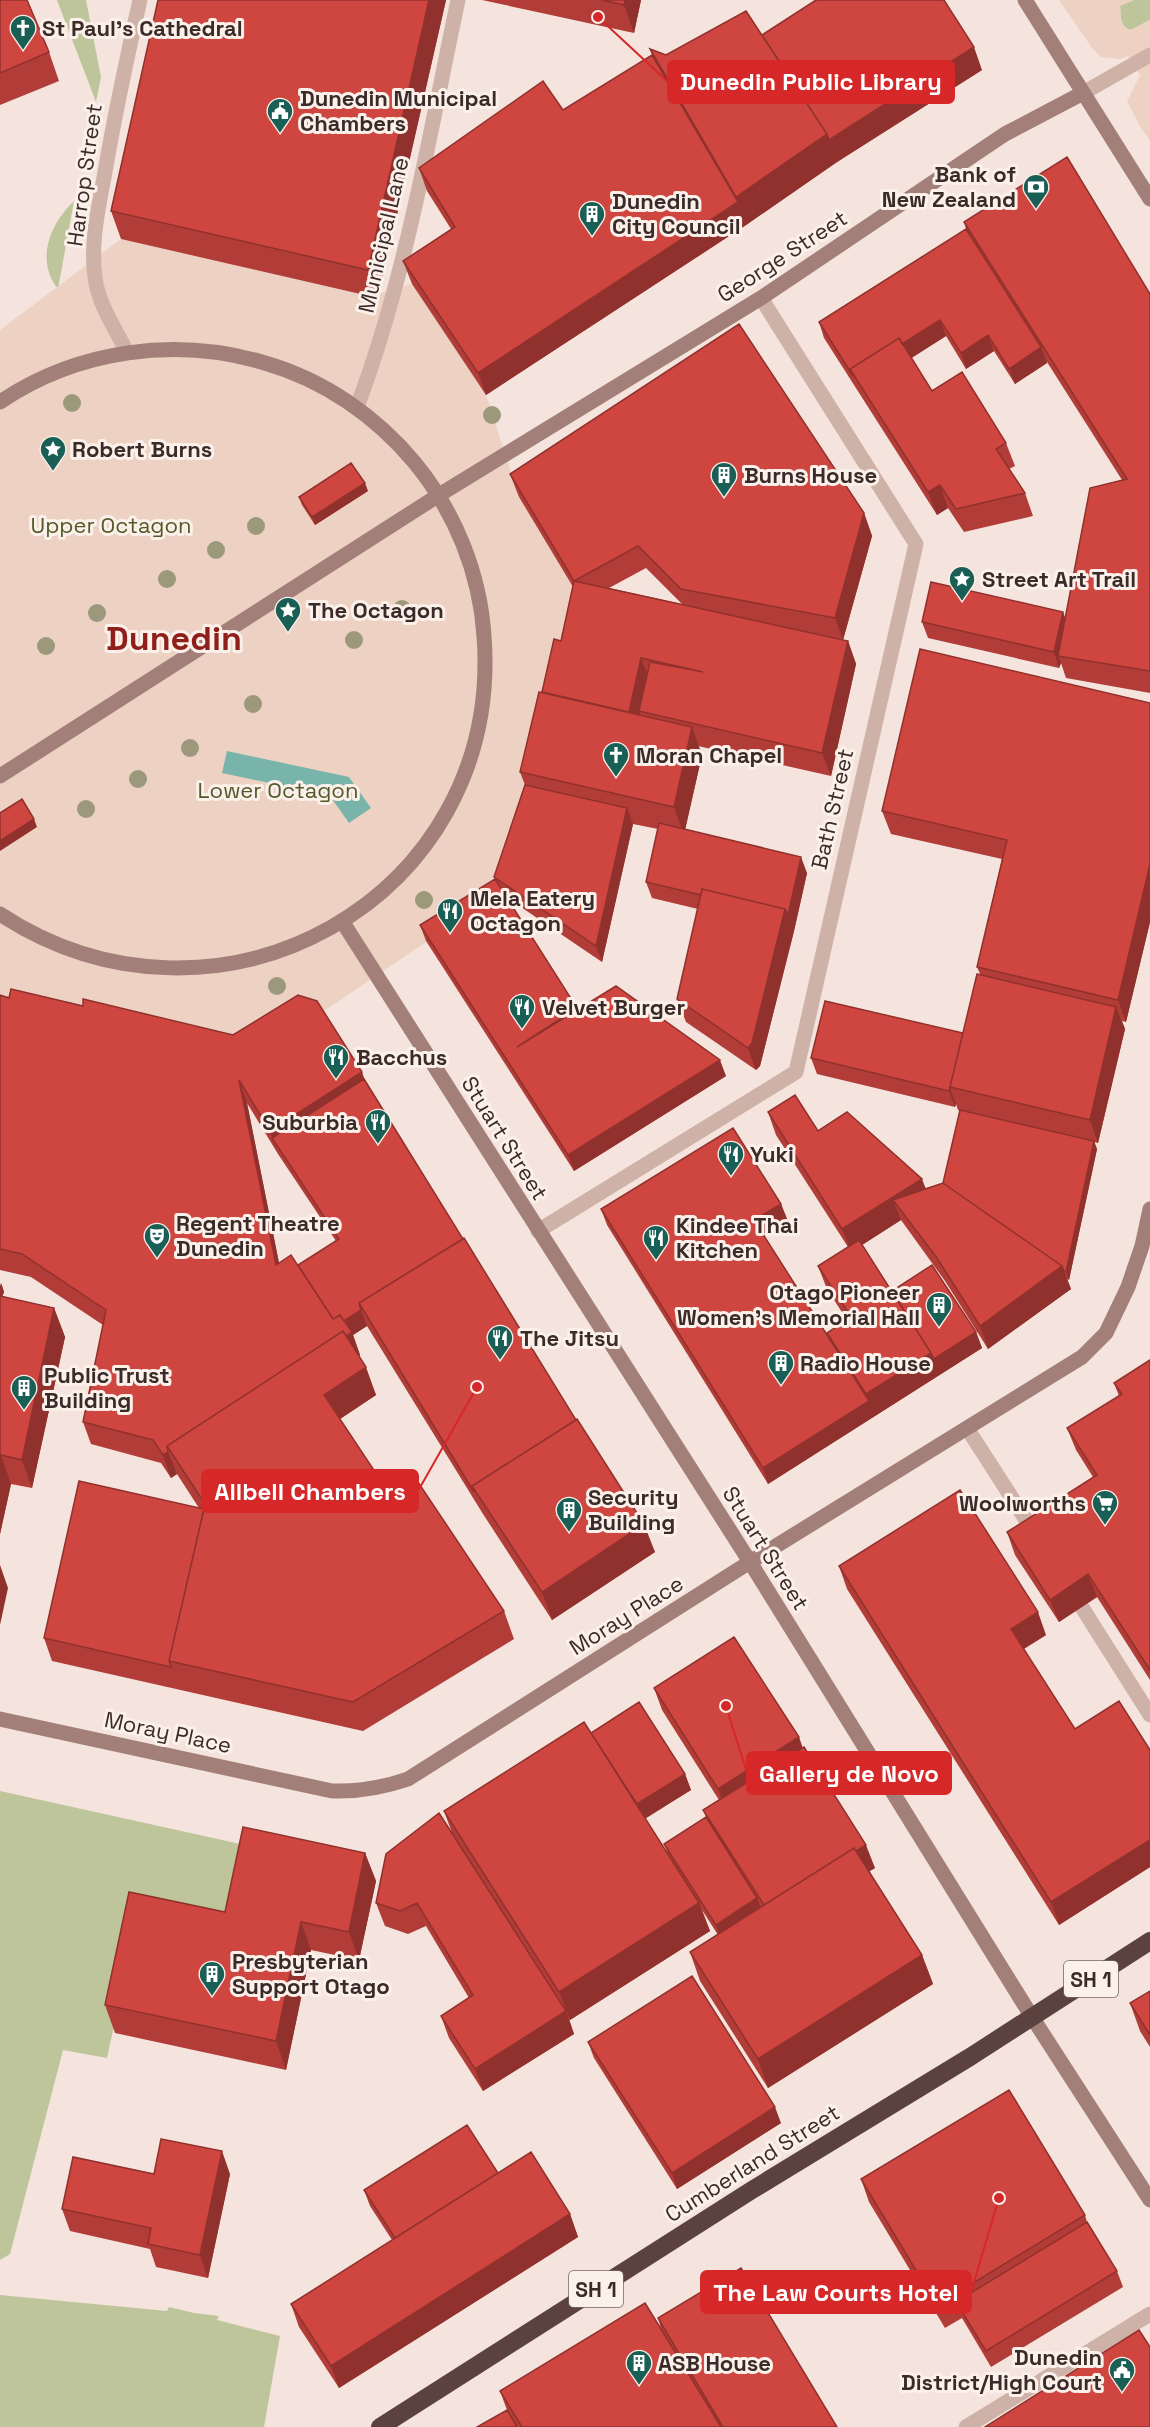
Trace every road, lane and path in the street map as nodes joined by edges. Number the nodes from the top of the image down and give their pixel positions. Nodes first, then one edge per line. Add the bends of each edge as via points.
1 (140, 0) edge
2 (458, 0) edge
3 (1025, 0) edge
4 (1150, 55) edge
5 (1083, 93) junction
6 (1150, 199) edge
7 (761, 298) junction
8 (128, 352) junction
9 (3, 395) edge
10 (357, 408) junction
11 (439, 495) junction
12 (0, 776) edge
13 (0, 914) edge
14 (342, 921) junction
15 (1150, 1209) edge
16 (538, 1231) junction
17 (968, 1428) junction
18 (1048, 1555) edge
19 (750, 1562) junction
20 (1061, 1575) edge
21 (1150, 1715) edge
22 (0, 1719) edge
23 (1150, 1941) edge
24 (1032, 2017) junction
25 (1150, 2200) edge
26 (1150, 2314) edge
27 (380, 2427) edge
28 (966, 2427) edge

1 - 8 street, Harrop Street via 122,76 96,225 94,260 100,299
2 - 10 street, Municipal Lane via 396,288
3 - 5 main road
4 - 5 street, George Street
5 - 6 main road
5 - 7 main road, George Street via 1005,134
7 - 11 main road, George Street
7 - 16 street, Bath Street via 916,544 796,1071
8 - 9 main road via 83,362
8 - 10 main road via 192,350 248,357 293,372
10 - 11 main road via 394,439
11 - 12 main road
11 - 14 main road via 464,546 481,603 484,695 475,740 455,794 425,844 378,894
13 - 14 main road via 43,939 87,956 134,966 182,969 261,957 299,944
14 - 16 main road, Stuart Street
15 - 17 main road, Moray Place via 1128,1287 1106,1333 1082,1357
16 - 19 main road, Stuart Street
17 - 18 street
17 - 19 main road, Moray Place
19 - 22 main road, Moray Place via 432,1765 385,1787 332,1791
19 - 24 main road, Stuart Street
20 - 21 street
23 - 24 highway, Cumberland Street / SH 1
24 - 25 main road, Stuart Street
24 - 27 highway, Cumberland Street / SH 1
26 - 28 street

